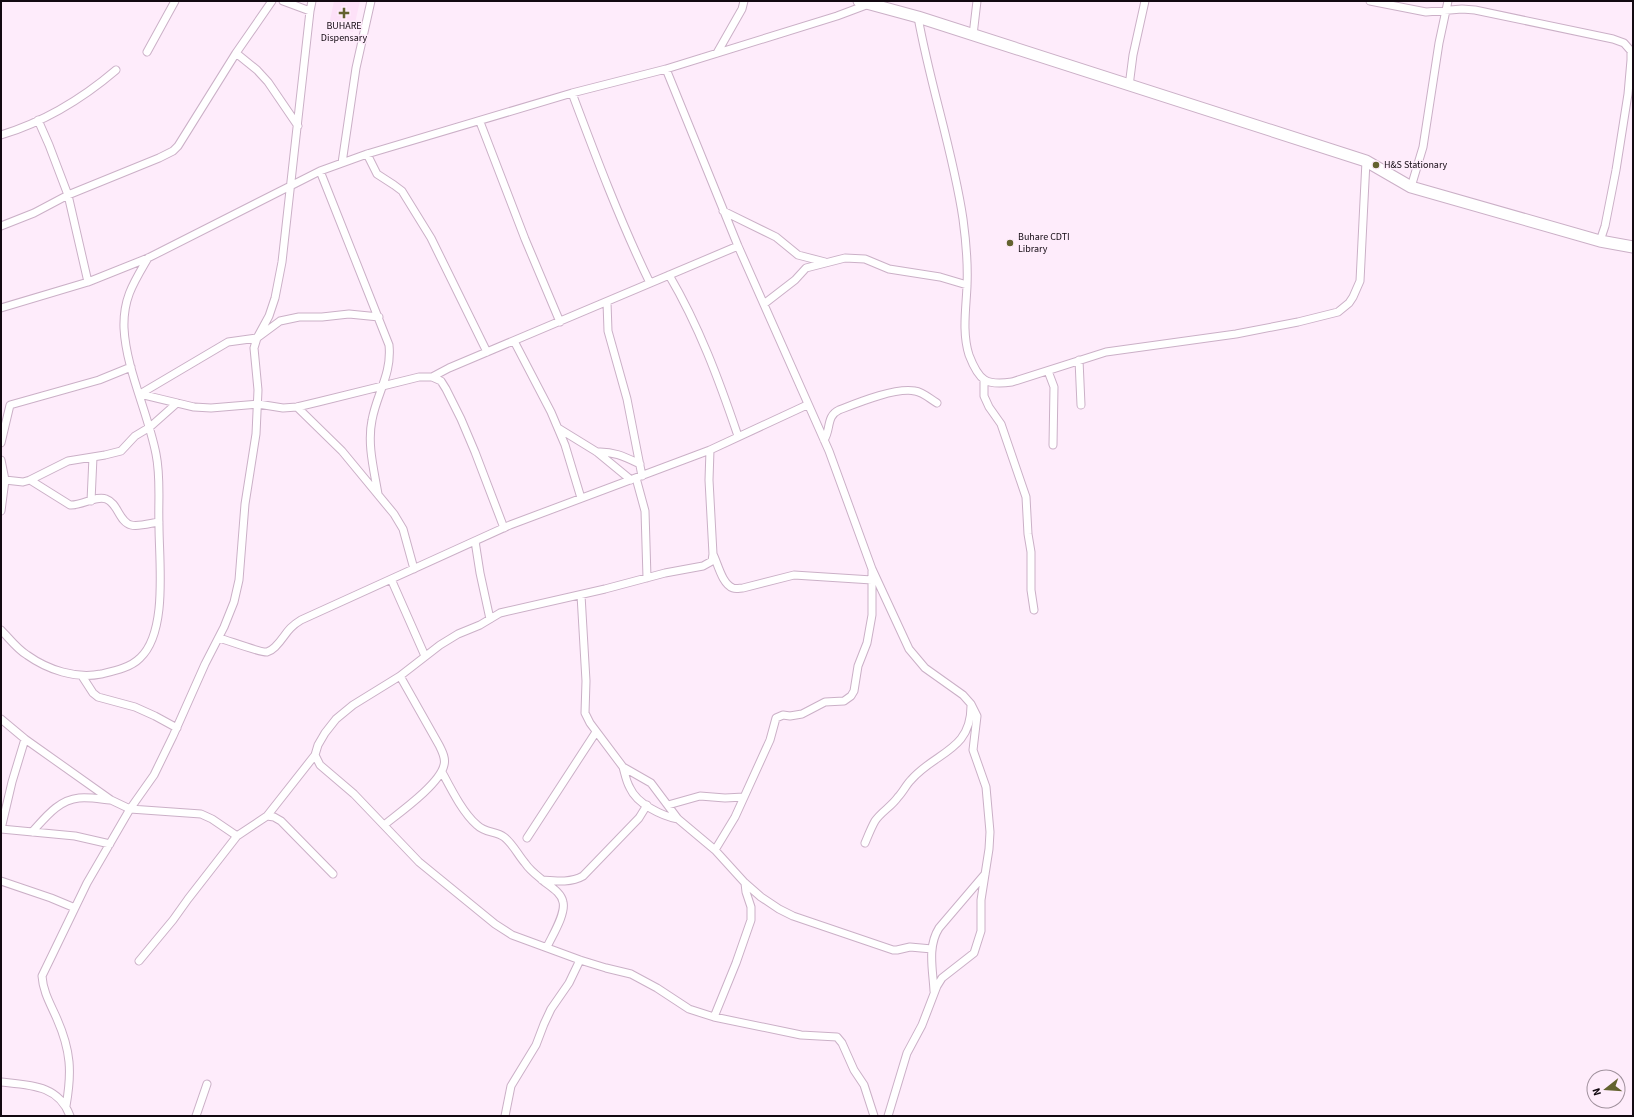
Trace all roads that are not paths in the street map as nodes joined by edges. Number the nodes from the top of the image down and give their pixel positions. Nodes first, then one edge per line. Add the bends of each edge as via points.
1 (175, 1) edge
2 (272, 1) edge
3 (283, 1) edge
4 (312, 1) edge
5 (371, 1) edge
6 (744, 1) edge
7 (977, 1) edge
8 (1145, 1) edge
9 (1370, 1) edge
10 (1448, 1) edge
11 (864, 3) edge
12 (1447, 10) junction
13 (310, 11) junction
14 (918, 17) junction
15 (973, 35) junction
16 (147, 52) dead end
17 (236, 53) junction
18 (716, 53) junction
19 (666, 69) junction
20 (116, 70) dead end
21 (1129, 86) junction
22 (572, 93) junction
23 (38, 120) junction
24 (480, 122) junction
25 (298, 126) junction
26 (1, 135) edge
27 (367, 154) junction
28 (1366, 161) junction
29 (342, 163) junction
30 (320, 171) junction
31 (291, 185) junction
32 (1411, 187) junction
33 (68, 195) junction
34 (723, 211) junction
35 (1, 226) edge
36 (1600, 241) junction
37 (738, 246) junction
38 (1633, 247) edge
39 (148, 258) junction
40 (825, 262) junction
41 (669, 275) junction
42 (88, 282) junction
43 (650, 283) junction
44 (967, 285) junction
45 (607, 302) junction
46 (764, 304) junction
47 (1, 308) edge
48 (379, 317) junction
49 (560, 322) junction
50 (257, 338) junction
51 (514, 341) junction
52 (487, 352) junction
53 (1078, 360) junction
54 (131, 367) junction
55 (1048, 370) junction
56 (432, 377) junction
57 (984, 380) junction
58 (383, 385) junction
59 (140, 394) junction
60 (937, 403) dead end
61 (177, 404) junction
62 (258, 404) junction
63 (10, 405) junction
64 (807, 405) junction
65 (1081, 405) dead end
66 (297, 407) junction
67 (1, 409) edge
68 (150, 427) junction
69 (558, 428) junction
70 (738, 436) junction
71 (824, 440) junction
72 (1, 444) edge
73 (1053, 445) dead end
74 (710, 450) junction
75 (597, 452) junction
76 (93, 457) junction
77 (1, 460) edge
78 (640, 464) junction
79 (637, 478) junction
80 (5, 480) junction
81 (30, 480) junction
82 (378, 494) junction
83 (2, 495) edge
84 (581, 498) junction
85 (91, 501) junction
86 (1, 511) edge
87 (159, 522) junction
88 (504, 528) junction
89 (475, 541) junction
90 (713, 554) junction
91 (414, 569) junction
92 (872, 569) junction
93 (647, 578) junction
94 (391, 579) junction
95 (872, 580) junction
96 (581, 594) junction
97 (1034, 610) dead end
98 (490, 619) junction
99 (1, 630) edge
100 (219, 638) junction
101 (425, 656) junction
102 (82, 676) junction
103 (400, 676) junction
104 (971, 704) junction
105 (1, 719) edge
106 (177, 728) junction
107 (596, 732) junction
108 (25, 739) junction
109 (315, 755) junction
110 (623, 767) junction
111 (442, 772) junction
112 (744, 797) junction
113 (4, 799) edge
114 (110, 800) junction
115 (668, 805) junction
116 (647, 806) junction
117 (130, 809) junction
118 (267, 816) junction
119 (678, 819) junction
120 (384, 825) junction
121 (32, 832) junction
122 (237, 836) junction
123 (527, 838) dead end
124 (865, 843) dead end
125 (110, 844) junction
126 (715, 850) junction
127 (333, 874) dead end
128 (986, 874) junction
129 (541, 880) junction
130 (1, 881) edge
131 (745, 884) junction
132 (75, 908) junction
133 (547, 947) junction
134 (932, 950) junction
135 (580, 960) junction
136 (139, 961) dead end
137 (934, 993) junction
138 (714, 1017) junction
139 (1, 1082) edge
140 (207, 1084) dead end
141 (66, 1106) junction
142 (70, 1116) edge
143 (196, 1116) edge
144 (505, 1116) edge
145 (874, 1116) edge
146 (888, 1116) edge

1 - 16 street
2 - 17 street
3 - 13 street
4 - 13 street
5 - 29 street via 356,68
6 - 18 street via 742,9
7 - 15 street
8 - 21 street
9 - 12 street via 1426,12
10 - 12 street
11 - 14 main road
11 - 18 street via 837,16
12 - 32 street via 1438,43 1422,146
12 - 36 street via 1469,9 1500,14 1613,39 1628,47 1631,60 1628,94 1610,202
13 - 25 street
14 - 15 main road
14 - 44 street via 959,198
15 - 21 main road
17 - 25 street via 258,70
17 - 33 street via 173,151
18 - 19 street
19 - 22 street
19 - 34 street
20 - 23 street via 78,100
21 - 28 main road
22 - 24 street
22 - 43 street via 633,249
23 - 26 street
23 - 33 street
24 - 27 street
24 - 49 street
25 - 31 street
27 - 29 street
27 - 52 street via 377,174 402,191 431,238
28 - 32 main road
28 - 53 street via 1360,281 1353,297 1343,308 1298,322 1236,334 1106,352
29 - 30 street
30 - 31 street
30 - 48 street
31 - 39 street
31 - 50 street via 275,298
32 - 36 main road
33 - 35 street via 34,213
33 - 42 street
34 - 37 street
34 - 40 street via 776,237 798,255
36 - 38 main road
37 - 41 street
37 - 46 street
39 - 42 street
39 - 54 street via 132,285 124,312 124,329
40 - 44 street via 851,258 865,259 889,269 940,277
40 - 46 street via 806,268
41 - 43 street
41 - 70 street via 703,341
42 - 47 street
43 - 45 street
44 - 57 street via 966,342 970,356
45 - 49 street
45 - 78 street via 608,331 628,400
46 - 64 street
48 - 50 street via 348,314 292,318 280,321
48 - 58 street via 391,358
49 - 51 street
50 - 59 street via 228,342
50 - 62 street via 254,356
51 - 52 street
51 - 69 street via 538,384
52 - 56 street
53 - 55 street
53 - 65 street
54 - 59 street
54 - 63 street via 99,380
55 - 57 street via 1012,382 997,384
55 - 73 street via 1054,387
56 - 58 street via 419,376
56 - 88 street via 441,381 461,419
57 - 97 street via 984,396 1001,424 1026,497
58 - 66 street
58 - 82 street via 372,420 371,441
59 - 61 street
59 - 68 street
60 - 71 street via 920,392 907,390 890,393 834,412 830,416 829,431
61 - 62 street via 211,408
61 - 68 street
62 - 66 street via 283,408
62 - 100 street via 245,504 239,580 234,602
63 - 67 street
63 - 72 street
64 - 70 street
64 - 71 street
66 - 82 street via 342,450
68 - 76 street via 120,450
68 - 87 street via 160,478
69 - 75 street
69 - 84 street
70 - 74 street
71 - 92 street
74 - 79 street
74 - 90 street
75 - 78 street via 616,453
75 - 79 street
76 - 81 street via 68,461
76 - 85 street
77 - 80 street
78 - 79 street
79 - 84 street
79 - 93 street via 645,511
80 - 81 street
80 - 83 street
81 - 85 street via 70,505
82 - 91 street via 403,530
83 - 86 street
84 - 88 street
85 - 87 street via 106,499 125,522 131,525
87 - 102 street via 160,602 149,647 140,659 126,667
88 - 89 street
89 - 91 street
89 - 98 street
90 - 93 street via 712,561 703,566
90 - 95 street via 728,585 734,588 794,575
91 - 94 street
92 - 95 street
92 - 104 street via 909,649 925,668 956,689
93 - 96 street
94 - 100 street via 301,620 291,626 276,646 266,652
94 - 101 street
95 - 112 street via 872,615 868,643 858,666 854,691 844,700 825,702 802,714 776,718 770,740
96 - 98 street via 500,613
96 - 107 street via 586,713
98 - 101 street via 458,634
99 - 102 street via 26,655 45,666
100 - 106 street
101 - 103 street
102 - 106 street via 98,697 135,707
103 - 109 street via 353,705 336,719 322,739
103 - 111 street via 444,755 445,764
104 - 124 street via 971,717 963,737 910,780 875,822
104 - 128 street via 977,716 973,750 986,787 989,808 990,849
105 - 108 street
106 - 117 street via 154,775
107 - 110 street
107 - 123 street
108 - 113 street
108 - 114 street
109 - 118 street
109 - 120 street via 320,765 354,794
110 - 115 street via 651,783
110 - 116 street via 630,789
111 - 120 street via 431,786
111 - 129 street via 476,825 510,842 526,865
112 - 115 street via 700,796
112 - 126 street
113 - 121 street via 1,829
114 - 117 street
114 - 121 street via 71,800 53,809
115 - 119 street
116 - 119 street via 668,817
116 - 129 street via 639,818 583,876 566,881
117 - 122 street via 201,814
117 - 125 street
118 - 122 street
118 - 127 street via 281,821
119 - 126 street
120 - 133 street via 419,862 495,924 512,935
121 - 125 street via 75,836
122 - 136 street
125 - 132 street
126 - 131 street
128 - 134 street via 939,928
128 - 137 street via 981,900 981,932 974,953 942,978
129 - 133 street via 558,893 564,903
130 - 132 street
131 - 134 street via 779,909 802,919 893,950 910,946
131 - 138 street via 751,907 751,920
132 - 141 street via 42,976 44,992 67,1046 70,1078
133 - 135 street
134 - 137 street
135 - 138 street via 631,974 689,1009
135 - 144 street via 569,983 551,1009 536,1046 511,1086
137 - 146 street via 922,1025 907,1053
138 - 145 street via 801,1035 838,1037 864,1085
139 - 141 street via 44,1088 58,1096
140 - 143 street
141 - 142 street

